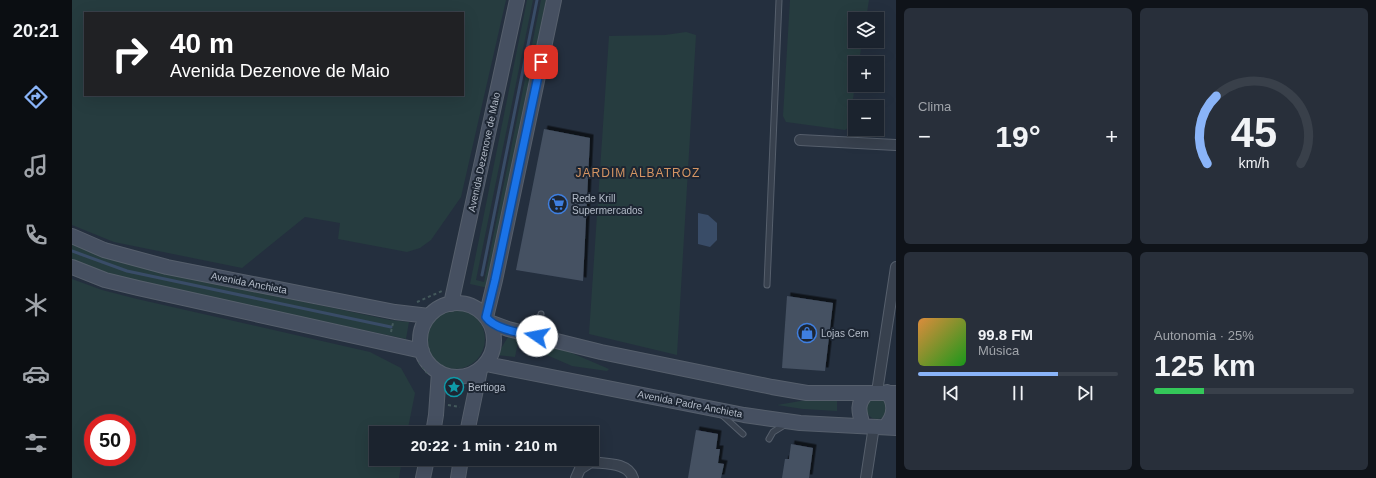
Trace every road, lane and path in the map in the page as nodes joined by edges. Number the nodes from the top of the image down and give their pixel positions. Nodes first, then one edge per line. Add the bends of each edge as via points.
1 (517, 0) edge
2 (554, 0) edge
3 (779, 0) edge
4 (800, 140) dead end
5 (896, 145) edge
6 (72, 236) edge
7 (72, 267) edge
8 (896, 267) edge
9 (767, 285) dead end
10 (451, 304) junction
11 (541, 314) dead end
12 (429, 316) junction
13 (487, 319) junction
14 (537, 336) junction
15 (422, 351) junction
16 (483, 367) junction
17 (439, 372) junction
18 (882, 392) edge
19 (716, 410) junction
20 (790, 422) junction
21 (434, 426) edge
22 (469, 426) edge
23 (879, 427) edge
24 (743, 434) dead end
25 (770, 439) dead end
26 (426, 466) edge
27 (460, 466) edge
28 (423, 478) edge
29 (458, 478) edge
30 (576, 478) edge
31 (633, 478) edge
32 (866, 478) edge

1 - 10 main road, Avenida Dezenove de Maio
2 - 13 main road
3 - 9 lane
4 - 5 street
6 - 12 main road, Avenida Anchieta via 104,250 167,267 395,312
7 - 15 main road via 106,280 138,288
8 - 18 street
10 - 12 main road via 439,308
10 - 13 main road via 470,306
11 - 14 lane
12 - 15 main road via 420,338
13 - 14 main road via 508,329
13 - 16 main road via 493,332 494,344
14 - 18 main road via 601,352 807,393
15 - 17 main road via 425,359
16 - 17 main road via 472,374 455,377
16 - 19 main road, Avenida Padre Anchieta
16 - 22 main road
17 - 21 main road
18 - 23 main road via 894,400 896,411 892,420
18 - 23 main road via 859,406 859,414
19 - 20 main road, Avenida Padre Anchieta
19 - 24 lane
20 - 23 main road, Avenida Padre Anchieta
20 - 25 lane via 773,432
23 - 32 street
26 - 28 main road
27 - 29 main road
30 - 31 street via 580,469 591,462 625,467 632,473

